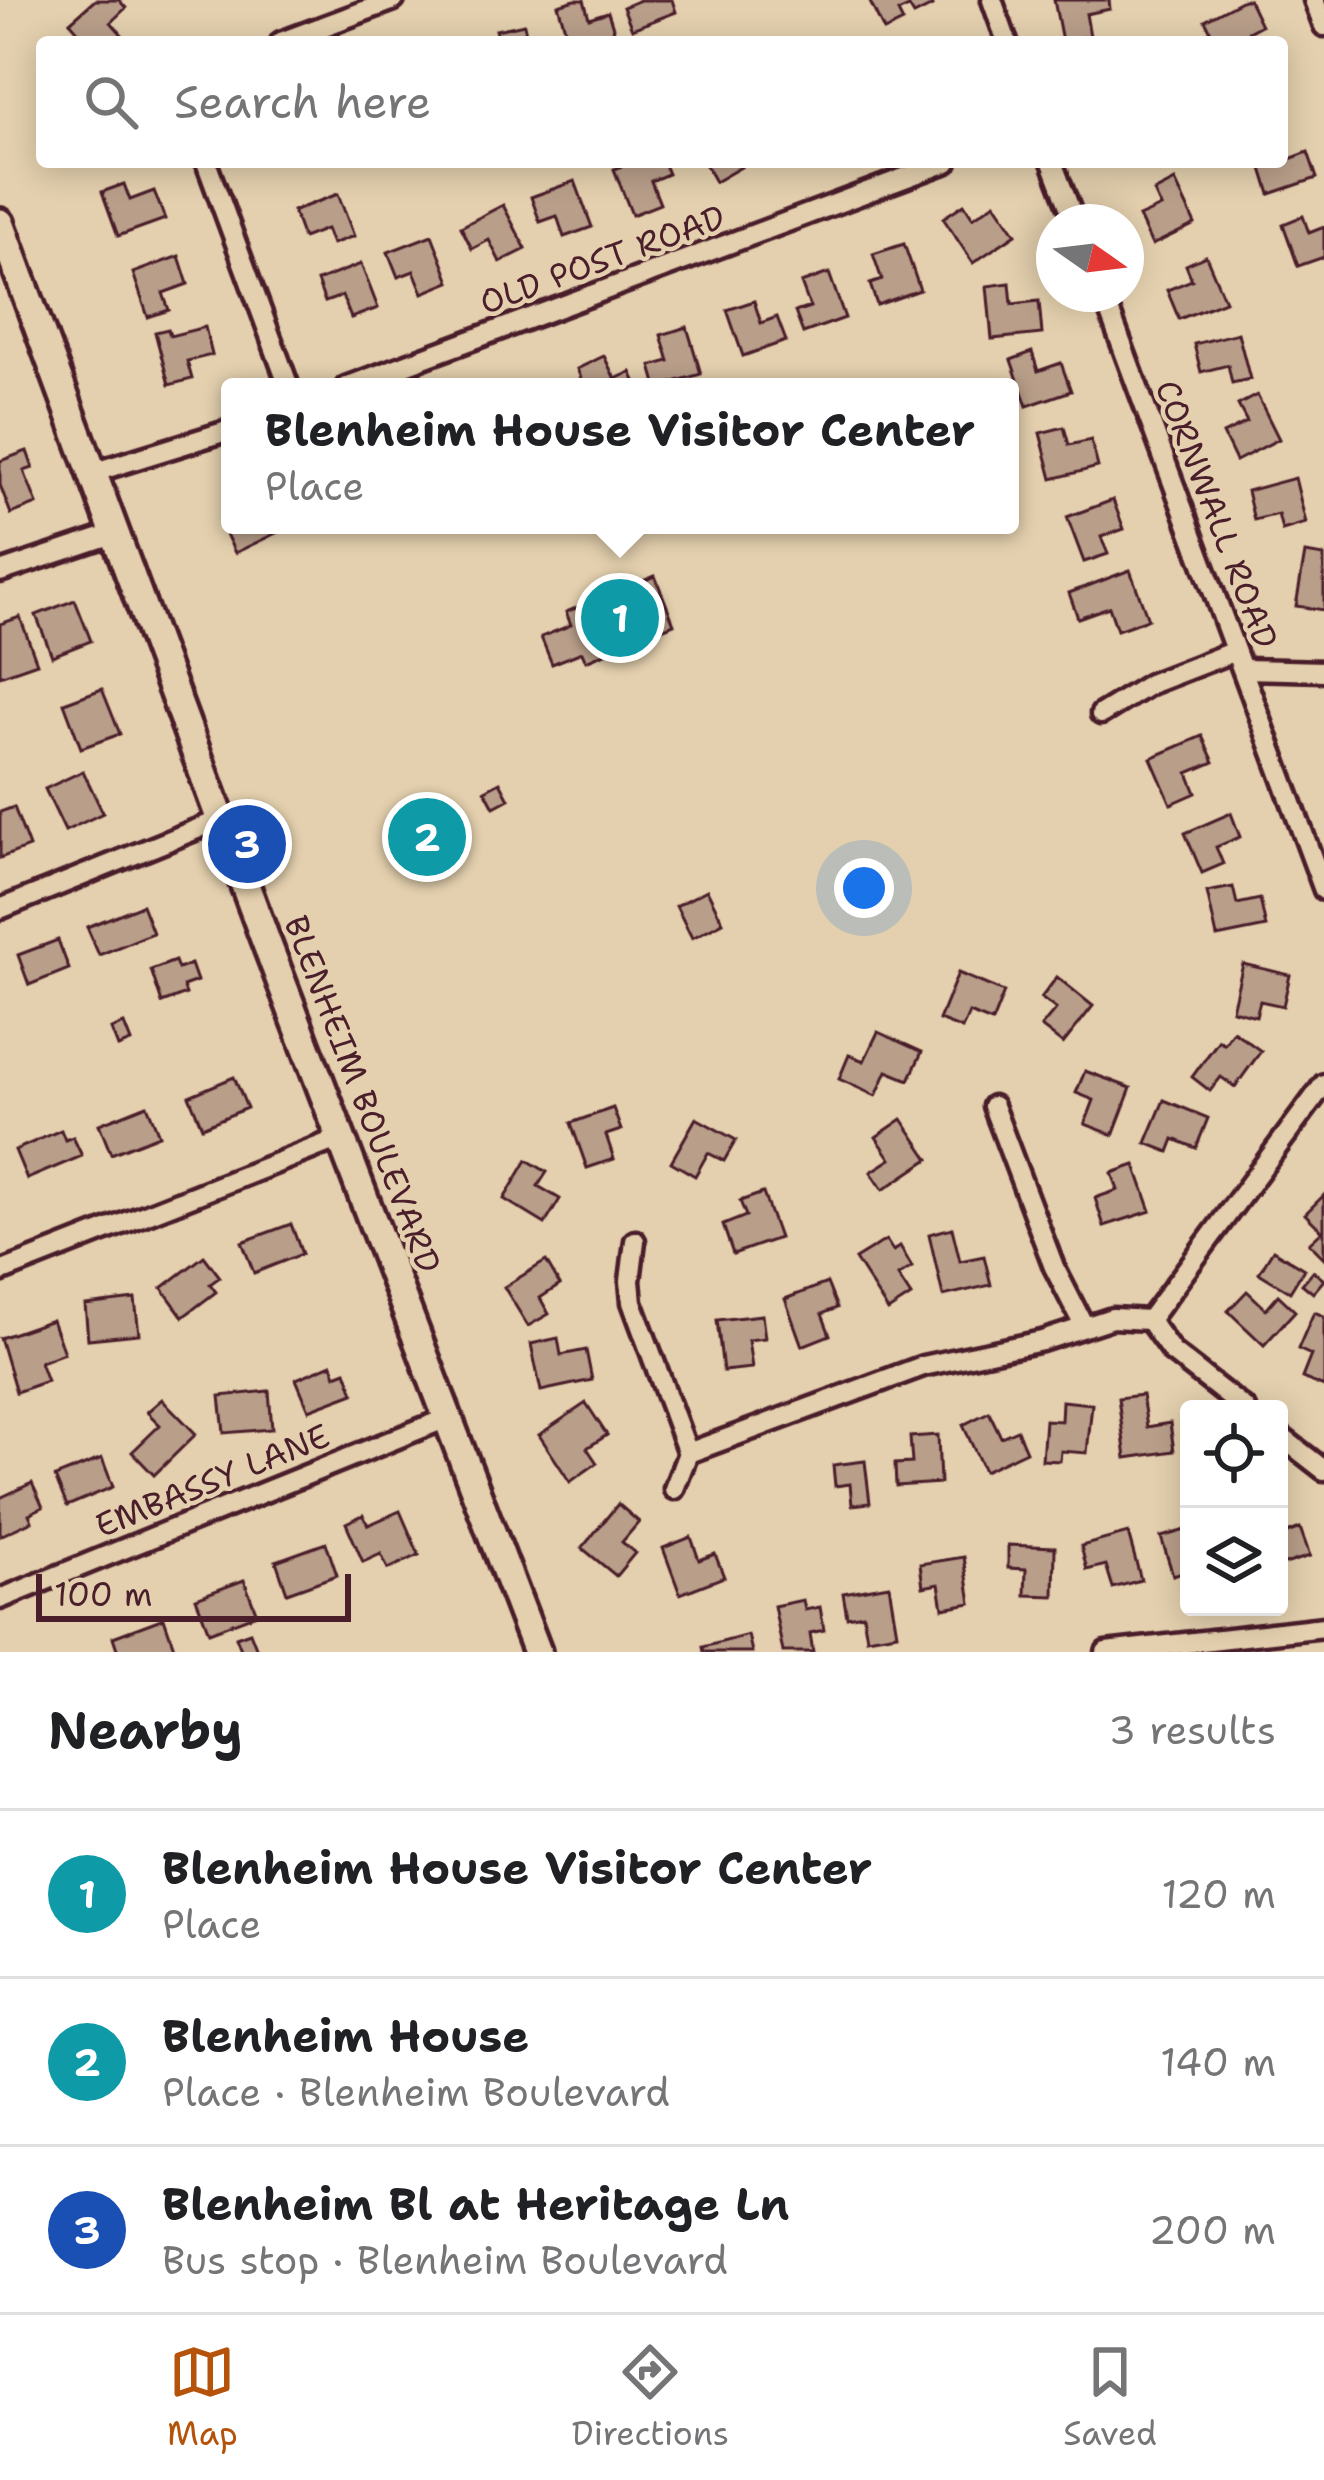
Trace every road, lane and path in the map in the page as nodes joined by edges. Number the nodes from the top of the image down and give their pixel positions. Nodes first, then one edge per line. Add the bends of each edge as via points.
1 (394, 0) edge
2 (992, 0) edge
3 (1314, 0) edge
4 (1324, 26) edge
5 (297, 36) edge
6 (1005, 36) edge
7 (208, 168) edge
8 (931, 168) edge
9 (1054, 168) edge
10 (1068, 204) edge
11 (0, 223) edge
12 (1109, 312) edge
13 (286, 378) edge
14 (370, 378) edge
15 (221, 433) edge
16 (95, 472) junction
17 (116, 533) junction
18 (0, 572) edge
19 (1235, 651) junction
20 (1244, 669) junction
21 (1324, 671) edge
22 (1101, 714) dead end
23 (222, 819) junction
24 (1324, 890) edge
25 (0, 909) edge
26 (1324, 1084) edge
27 (993, 1106) dead end
28 (340, 1138) junction
29 (634, 1240) dead end
30 (0, 1272) edge
31 (1148, 1320) junction
32 (1084, 1326) junction
33 (1233, 1400) edge
34 (447, 1418) junction
35 (1288, 1442) edge
36 (688, 1453) junction
37 (1324, 1470) edge
38 (674, 1489) dead end
39 (0, 1599) edge
40 (1324, 1627) edge
41 (1248, 1644) edge
42 (537, 1652) edge
43 (1106, 1652) edge

1 - 5 street
2 - 6 street
3 - 4 street
7 - 13 street
8 - 14 street, OLD POST ROAD
9 - 10 street
11 - 16 main road, BLENHEIM BOULEVARD
12 - 19 street, CORNWALL ROAD
15 - 16 street
16 - 17 main road, BLENHEIM BOULEVARD
17 - 18 street
17 - 23 main road, BLENHEIM BOULEVARD
19 - 20 street, CORNWALL ROAD
19 - 22 street via 1150,684
20 - 21 street
20 - 24 street, CORNWALL ROAD
23 - 25 street
23 - 28 main road, BLENHEIM BOULEVARD
26 - 31 street
27 - 32 street
28 - 30 street
28 - 34 main road, BLENHEIM BOULEVARD
29 - 36 street via 632,1301
31 - 32 street
31 - 33 street via 1172,1352
32 - 36 street via 922,1366
34 - 39 street, EMBASSY LANE
34 - 42 main road, BLENHEIM BOULEVARD
35 - 37 street
36 - 38 street
40 - 41 street
41 - 43 street

